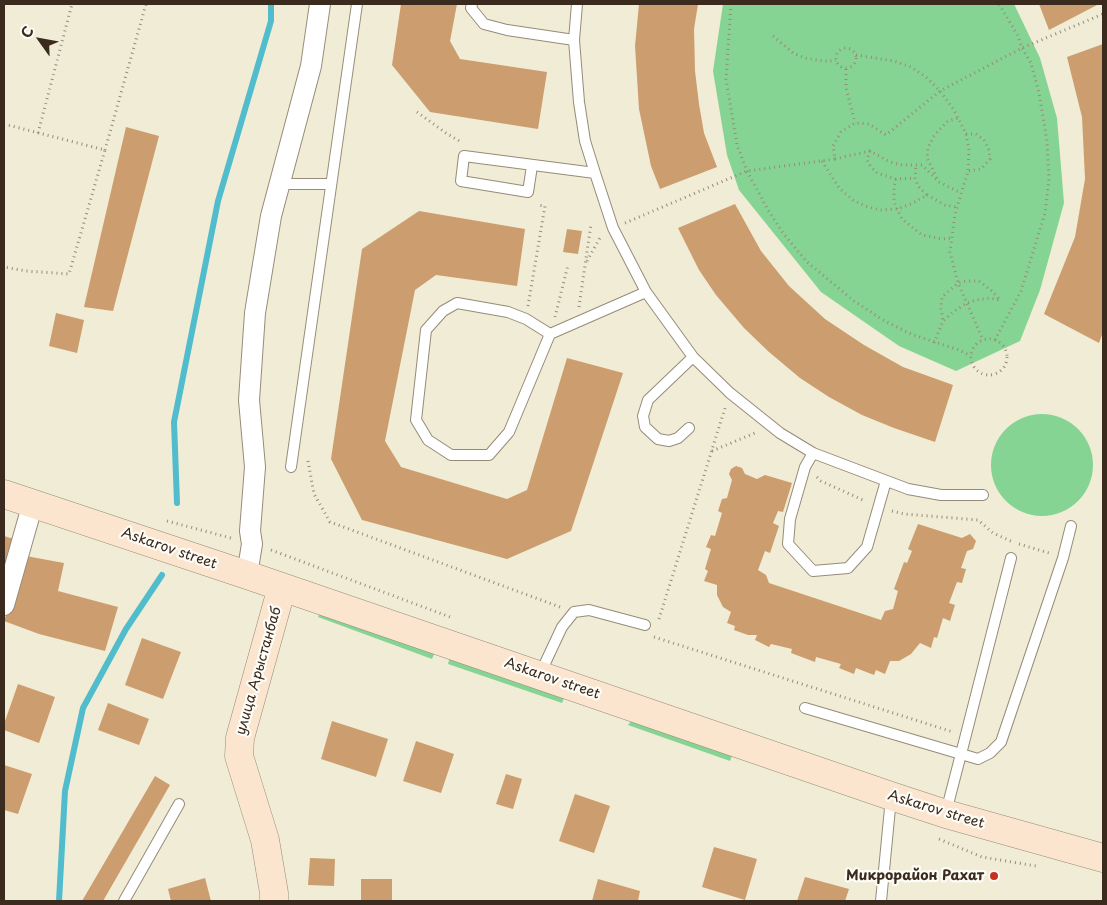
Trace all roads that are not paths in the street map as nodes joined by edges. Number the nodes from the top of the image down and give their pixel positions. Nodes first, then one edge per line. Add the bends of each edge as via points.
1 (320, 4) edge
2 (357, 4) edge
3 (472, 4) edge
4 (577, 4) edge
5 (574, 40) junction
6 (532, 166) junction
7 (595, 173) junction
8 (280, 184) junction
9 (331, 184) junction
10 (646, 292) junction
11 (550, 334) junction
12 (692, 357) junction
13 (690, 428) dead end
14 (813, 453) junction
15 (291, 467) dead end
16 (886, 481) junction
17 (4, 494) edge
18 (983, 495) dead end
19 (33, 503) junction
20 (1071, 526) dead end
21 (1011, 558) dead end
22 (247, 575) junction
23 (282, 587) junction
24 (4, 605) edge
25 (645, 625) dead end
26 (540, 675) junction
27 (805, 708) dead end
28 (961, 754) junction
29 (891, 796) junction
30 (179, 804) dead end
31 (946, 814) junction
32 (1103, 858) edge
33 (124, 901) edge
34 (274, 901) edge
35 (881, 901) edge

1 - 8 street via 311,66
2 - 9 lane
3 - 5 lane via 471,8 484,24
4 - 5 lane
5 - 7 lane via 585,141
6 - 6 lane via 464,156 460,181 528,192
6 - 7 lane
7 - 10 lane via 609,229
8 - 9 lane
8 - 22 street via 271,216 255,313 249,400 255,468 250,531 252,544
9 - 15 lane
10 - 11 lane
10 - 12 lane
11 - 11 lane via 509,432 489,454 451,454 428,440 416,420 426,330 443,311 457,303 508,312 526,318
12 - 13 lane via 648,400 643,416 645,427 658,439 669,441 678,438
12 - 14 lane via 780,433
14 - 16 lane
14 - 16 lane via 805,467 790,519 788,544 813,571 848,568 867,547
16 - 18 lane via 941,495
17 - 19 street, Askarov street
19 - 22 street, Askarov street
19 - 24 street
20 - 28 lane via 1001,742 978,759
21 - 28 lane
22 - 23 street, Askarov street
23 - 26 street, Askarov street
23 - 34 street, улица Арыстанбаб via 240,738 239,756 265,840
25 - 26 lane via 589,610 574,612 562,628
26 - 29 street, Askarov street
27 - 28 lane
28 - 31 lane
29 - 31 street, Askarov street
29 - 35 lane
30 - 33 lane
31 - 32 street, Askarov street

